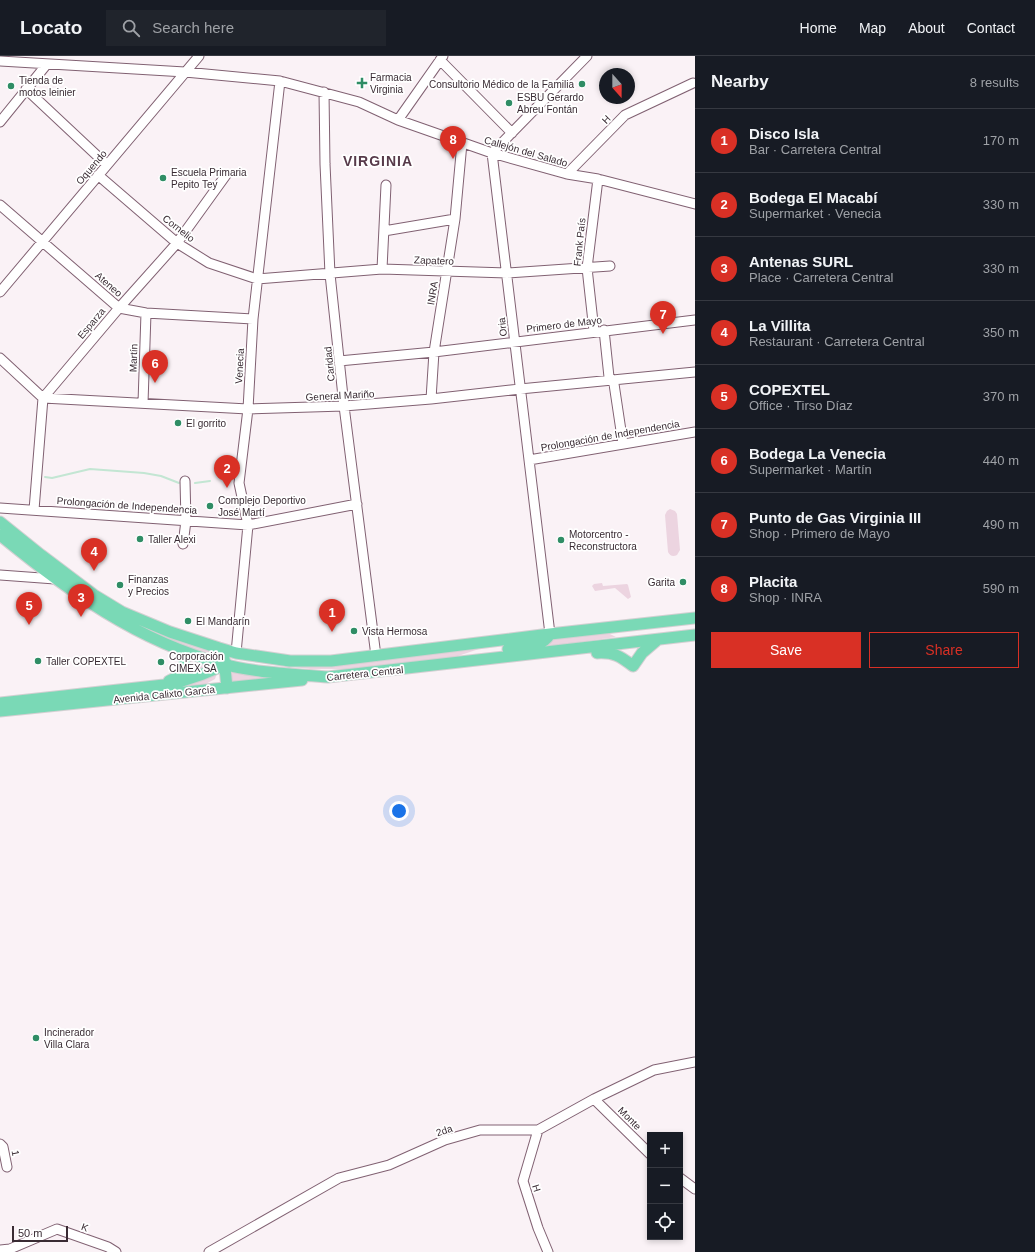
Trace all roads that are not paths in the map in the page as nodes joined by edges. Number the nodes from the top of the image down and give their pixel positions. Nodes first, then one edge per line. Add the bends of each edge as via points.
1 (198, 56) edge
2 (586, 57) edge
3 (442, 58) edge
4 (41, 61) edge
5 (0, 62) edge
6 (185, 72) junction
7 (280, 80) junction
8 (693, 83) dead end
9 (26, 89) junction
10 (324, 92) junction
11 (398, 120) junction
12 (0, 122) edge
13 (512, 133) junction
14 (462, 143) junction
15 (492, 153) junction
16 (107, 165) junction
17 (567, 174) junction
18 (98, 175) junction
19 (226, 175) dead end
20 (598, 179) junction
21 (386, 185) dead end
22 (695, 204) edge
23 (0, 206) edge
24 (455, 219) junction
25 (384, 230) junction
26 (42, 242) junction
27 (177, 243) junction
28 (610, 266) dead end
29 (586, 268) junction
30 (382, 269) junction
31 (446, 272) junction
32 (507, 273) junction
33 (330, 274) junction
34 (257, 279) junction
35 (0, 292) edge
36 (119, 308) junction
37 (146, 313) junction
38 (253, 319) junction
39 (695, 320) edge
40 (604, 330) junction
41 (594, 331) junction
42 (515, 342) junction
43 (434, 352) junction
44 (0, 358) edge
45 (339, 361) junction
46 (695, 372) edge
47 (612, 380) junction
48 (520, 389) junction
49 (43, 398) junction
50 (431, 399) junction
51 (143, 403) junction
52 (344, 406) junction
53 (248, 409) junction
54 (695, 432) edge
55 (623, 444) junction
56 (529, 460) junction
57 (185, 480) dead end
58 (357, 504) junction
59 (0, 508) edge
60 (12, 509) junction
61 (34, 510) junction
62 (186, 521) junction
63 (1, 524) edge
64 (248, 525) junction
65 (0, 535) edge
66 (183, 544) dead end
67 (38, 560) junction
68 (0, 575) edge
69 (24, 577) junction
70 (55, 579) junction
71 (106, 608) junction
72 (695, 618) edge
73 (633, 624) junction
74 (170, 632) junction
75 (550, 634) junction
76 (695, 635) edge
77 (662, 639) junction
78 (635, 642) junction
79 (164, 644) junction
80 (219, 648) junction
81 (568, 650) junction
82 (181, 651) junction
83 (236, 652) junction
84 (376, 656) junction
85 (290, 661) junction
86 (458, 662) junction
87 (224, 665) junction
88 (328, 677) junction
89 (157, 686) junction
90 (227, 688) junction
91 (0, 703) edge
92 (0, 711) edge
93 (695, 1062) edge
94 (594, 1098) junction
95 (538, 1130) junction
96 (0, 1144) edge
97 (647, 1151) edge
98 (7, 1167) dead end
99 (683, 1180) edge
100 (695, 1190) edge
101 (0, 1250) edge
102 (12, 1250) edge
103 (116, 1252) edge
104 (209, 1252) edge
105 (548, 1252) edge

1 - 6 street, Oquendo
2 - 13 street
3 - 11 street
3 - 13 street
4 - 5 street, Callejón del Salado
4 - 6 street, Callejón del Salado
4 - 9 street
6 - 7 street, Callejón del Salado
6 - 16 street, Oquendo
7 - 10 street, Callejón del Salado
7 - 34 street, Venecia
8 - 17 street, H via 625,115
9 - 12 street
9 - 16 street
10 - 11 street, Callejón del Salado via 359,102
10 - 33 street, Caridad
11 - 14 street, Callejón del Salado
13 - 15 street
14 - 15 street, Callejón del Salado
14 - 24 street, INRA
15 - 17 street, Callejón del Salado
15 - 32 street, Oria
16 - 18 street, Oquendo
17 - 20 street, Callejón del Salado
18 - 26 street, Oquendo
18 - 27 street, Cornelio
19 - 27 street, Esparza
20 - 22 street, Callejón del Salado
20 - 29 street, Frank País
21 - 25 street
23 - 26 street, Ateneo
24 - 25 street
24 - 31 street, INRA
25 - 30 street
26 - 35 street, Oquendo
26 - 36 street, Ateneo
27 - 34 street, Cornelio via 209,263
27 - 36 street, Esparza
28 - 29 street, Zapatero
29 - 32 street, Zapatero
29 - 41 street, Frank País
30 - 31 street, Zapatero
30 - 33 street, Zapatero
31 - 32 street, Zapatero
31 - 43 street, INRA
32 - 42 street, Oria
33 - 34 street, Zapatero
33 - 45 street, Caridad
34 - 38 street, Venecia
36 - 37 street, Ateneo
36 - 49 street, Esparza
37 - 38 street, Ateneo
37 - 51 street, Martín
38 - 53 street, Venecia
39 - 40 street, Primero de Mayo
40 - 41 street, Primero de Mayo
40 - 47 street via 609,377
41 - 42 street, Primero de Mayo
42 - 43 street, Primero de Mayo
42 - 48 street, Oria
43 - 45 street, Primero de Mayo
43 - 50 street, INRA
44 - 49 street
45 - 52 street, Caridad
46 - 47 street, General Mariño
47 - 48 street, General Mariño
47 - 55 street
48 - 50 street, General Mariño
48 - 56 street, Oria
49 - 51 street, General Mariño
49 - 61 street
50 - 52 street, General Mariño
51 - 53 street, General Mariño
52 - 53 street, General Mariño
52 - 58 street, Caridad
53 - 64 street, Venecia via 239,483
54 - 55 street, Prolongación de Independencia
55 - 56 street, Prolongación de Independencia
56 - 75 street, Oria
57 - 62 street
58 - 64 street, Prolongación de Independencia
58 - 84 street, Caridad
59 - 60 street, Prolongación de Independencia
60 - 61 street, Prolongación de Independencia
60 - 63 street via 3,516
61 - 62 street, Prolongación de Independencia
62 - 64 street, Prolongación de Independencia
62 - 66 street
63 - 67 main road, Carretera Central
64 - 83 street, Venecia
65 - 67 main road, Carretera Central
67 - 69 street
67 - 70 main road, Carretera Central
67 - 71 main road, Carretera Central via 94,595
68 - 69 street
69 - 70 street
70 - 71 main road, Carretera Central
71 - 74 main road, Carretera Central
71 - 79 main road, Carretera Central
72 - 73 main road, Carretera Central
73 - 75 main road, Carretera Central
73 - 78 main road
74 - 79 main road
74 - 80 main road, Carretera Central
75 - 84 main road, Carretera Central
75 - 86 main road via 544,642 538,644 489,652
76 - 77 main road, Carretera Central
77 - 78 main road, Carretera Central
77 - 81 main road via 646,648 634,666 610,652 578,653
78 - 81 main road, Carretera Central
79 - 82 main road, Carretera Central
80 - 83 main road, Carretera Central
80 - 87 main road
81 - 86 main road, Carretera Central
82 - 87 main road, Carretera Central
82 - 89 main road via 184,656 184,668 180,674 175,679
83 - 85 main road, Carretera Central
84 - 85 main road, Carretera Central via 331,661
85 - 87 main road, Avenida Calixto García via 245,658
86 - 88 main road, Carretera Central
87 - 88 main road, Carretera Central
87 - 89 main road, Avenida Calixto García via 173,684
87 - 90 main road
88 - 90 main road, Avenida Calixto García
89 - 91 main road, Avenida Calixto García
90 - 92 main road, Avenida Calixto García
93 - 94 street, 2da via 654,1070
94 - 95 street, 2da
94 - 97 street, Monte
95 - 104 street, 2da via 480,1130 445,1140 389,1165 339,1178
95 - 105 street, H via 523,1181
96 - 98 street, 1
99 - 100 street
101 - 102 street, K
102 - 103 street, K via 57,1229

